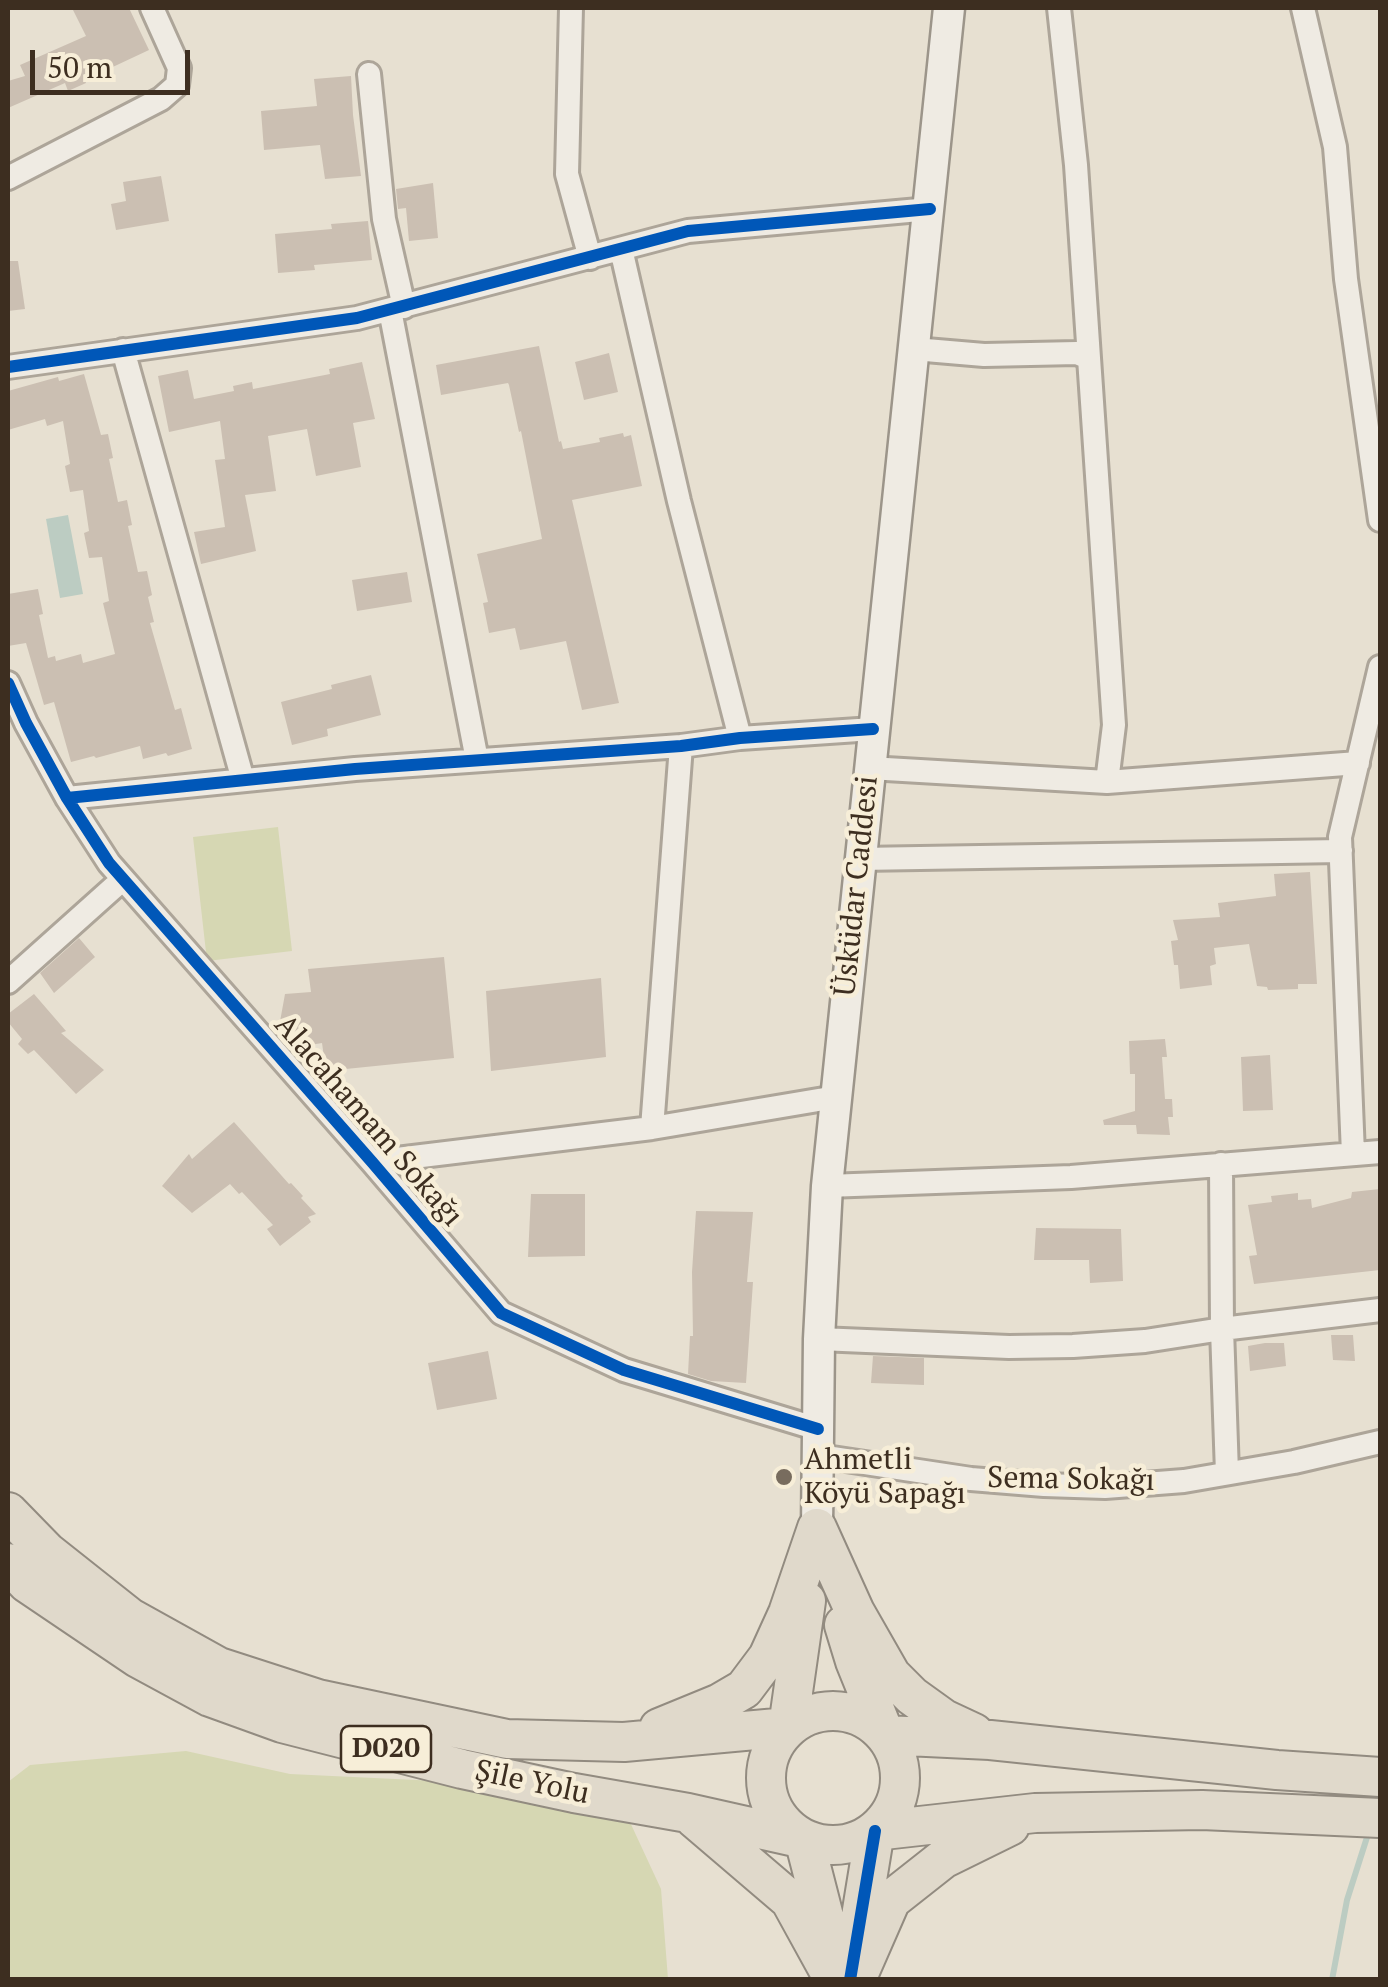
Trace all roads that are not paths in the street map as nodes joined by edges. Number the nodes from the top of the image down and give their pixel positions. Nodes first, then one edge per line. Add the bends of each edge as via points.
1 (152, 8) edge
2 (571, 8) edge
3 (949, 8) edge
4 (1059, 8) edge
5 (1304, 8) edge
6 (370, 74) dead end
7 (8, 178) edge
8 (930, 209) junction
9 (621, 249) junction
10 (590, 258) junction
11 (397, 308) junction
12 (914, 348) junction
13 (123, 350) junction
14 (1090, 358) junction
15 (8, 366) edge
16 (1380, 520) edge
17 (1380, 667) edge
18 (8, 684) edge
19 (873, 729) junction
20 (740, 738) junction
21 (680, 746) junction
22 (477, 760) junction
23 (1358, 764) junction
24 (869, 768) junction
25 (243, 780) junction
26 (1107, 782) junction
27 (67, 798) junction
28 (1340, 850) junction
29 (860, 859) junction
30 (123, 879) junction
31 (8, 982) edge
32 (836, 1098) junction
33 (652, 1128) junction
34 (1380, 1152) edge
35 (1353, 1154) junction
36 (372, 1162) junction
37 (1221, 1164) junction
38 (826, 1186) junction
39 (1380, 1310) edge
40 (1222, 1329) junction
41 (819, 1339) junction
42 (818, 1442) junction
43 (1380, 1442) edge
44 (1227, 1473) junction
45 (8, 1512) edge
46 (817, 1528) junction
47 (8, 1563) edge
48 (788, 1728) junction
49 (885, 1734) junction
50 (990, 1740) junction
51 (624, 1742) junction
52 (1380, 1777) edge
53 (688, 1813) junction
54 (1035, 1813) junction
55 (1380, 1818) edge
56 (875, 1831) junction
57 (804, 1839) junction
58 (837, 1980) edge
59 (853, 1980) edge

1 - 7 street via 180,68 178,85
2 - 10 street via 567,174
3 - 8 main road, Üsküdar Caddesi
4 - 14 street
5 - 16 street via 1335,147
6 - 11 street
8 - 9 street via 688,231
8 - 12 main road, Üsküdar Caddesi
9 - 10 street
9 - 20 street
10 - 11 street
11 - 13 street
11 - 22 street
12 - 14 street
12 - 19 main road, Üsküdar Caddesi
13 - 15 street
13 - 25 street
14 - 26 street via 1114,725
17 - 23 street
18 - 27 street, Alacahamam Sokağı
19 - 20 street
19 - 24 main road, Üsküdar Caddesi
20 - 21 street
21 - 22 street
21 - 33 street
22 - 25 street
23 - 26 street
23 - 28 street
24 - 26 street
24 - 29 main road, Üsküdar Caddesi
25 - 27 street
27 - 30 street, Alacahamam Sokağı
28 - 29 street
28 - 35 street
29 - 32 main road, Üsküdar Caddesi
30 - 31 street
30 - 36 street, Alacahamam Sokağı
32 - 33 street
32 - 38 main road, Üsküdar Caddesi
33 - 36 street
34 - 35 street
35 - 37 street
36 - 42 street, Alacahamam Sokağı via 501,1313 624,1370
37 - 38 street
37 - 40 street
38 - 41 main road, Üsküdar Caddesi
39 - 40 street
40 - 41 street via 1073,1346
40 - 44 street
41 - 42 main road, Üsküdar Caddesi
42 - 44 street, Sema Sokağı via 972,1479 1044,1485 1104,1487
42 - 46 main road, Üsküdar Caddesi
43 - 44 street, Sema Sokağı
45 - 51 highway, Şile Yolu / D020 via 128,1617 220,1667 318,1699 508,1739
46 - 48 highway, Üsküdar Caddesi
46 - 49 highway, Üsküdar Caddesi via 854,1661
46 - 50 highway via 891,1675 944,1719
46 - 51 highway via 782,1627 744,1689
47 - 53 highway, Şile Yolu / D020 via 138,1658 210,1697 282,1723 462,1769
48 - 49 highway via 806,1716 849,1712
48 - 51 highway, Şile Yolu / D020
48 - 57 highway via 774,1744 766,1788 779,1818
49 - 50 highway
49 - 56 highway via 896,1753 900,1785 890,1815
50 - 52 highway
53 - 57 highway, Şile Yolu / D020
53 - 58 highway via 790,1900
54 - 55 highway via 1202,1810
54 - 56 highway
54 - 59 highway via 943,1859 891,1900
56 - 57 highway via 841,1845
56 - 59 highway
57 - 58 highway

